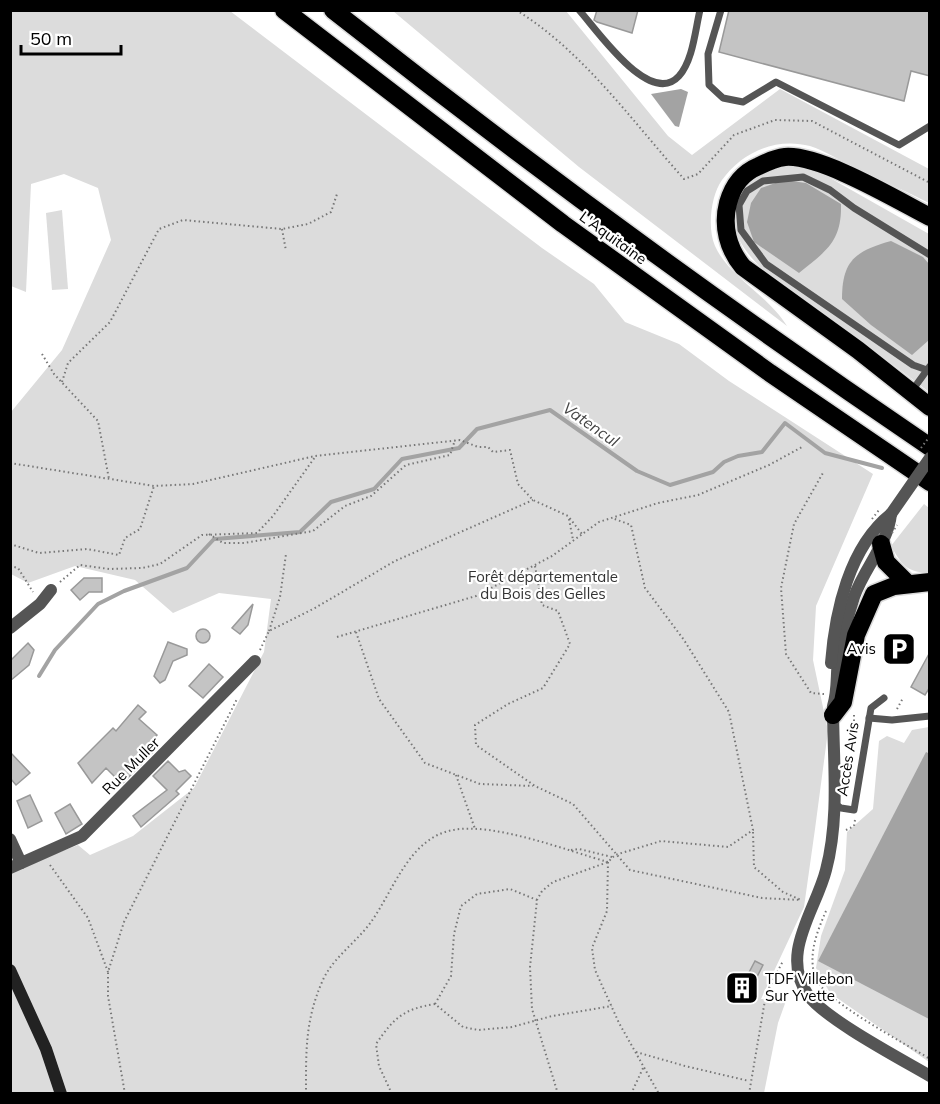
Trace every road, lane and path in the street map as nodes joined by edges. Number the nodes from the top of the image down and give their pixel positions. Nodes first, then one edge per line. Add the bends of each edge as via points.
1 (284, 10) edge
2 (333, 10) edge
3 (516, 10) edge
4 (579, 10) edge
5 (700, 10) edge
6 (721, 10) edge
7 (930, 126) edge
8 (930, 183) edge
9 (337, 194) dead end
10 (930, 217) edge
11 (282, 229) junction
12 (286, 251) dead end
13 (930, 255) edge
14 (42, 354) dead end
15 (928, 368) edge
16 (62, 382) junction
17 (911, 392) junction
18 (930, 407) edge
19 (454, 440) junction
20 (801, 447) dead end
21 (930, 447) edge
22 (315, 456) junction
23 (930, 458) edge
24 (10, 463) edge
25 (824, 471) dead end
26 (110, 478) junction
27 (930, 482) edge
28 (154, 486) junction
29 (533, 500) junction
30 (568, 516) junction
31 (612, 518) junction
32 (883, 532) junction
33 (209, 534) junction
34 (582, 534) junction
35 (574, 541) junction
36 (10, 544) edge
37 (286, 554) dead end
38 (10, 566) edge
39 (536, 566) junction
40 (930, 582) edge
41 (908, 584) junction
42 (51, 590) joint
43 (40, 604) junction
44 (10, 628) edge
45 (269, 631) junction
46 (356, 632) junction
47 (336, 637) dead end
48 (255, 661) joint
49 (239, 695) dead end
50 (884, 698) dead end
51 (832, 705) junction
52 (930, 717) edge
53 (869, 718) junction
54 (456, 776) junction
55 (535, 786) junction
56 (834, 803) junction
57 (475, 829) junction
58 (753, 830) junction
59 (10, 840) edge
60 (571, 850) junction
61 (43, 854) junction
62 (614, 856) junction
63 (608, 862) junction
64 (16, 866) edge
65 (537, 900) junction
66 (826, 910) dead end
67 (786, 957) dead end
68 (10, 970) edge
69 (108, 972) junction
70 (435, 1004) junction
71 (612, 1005) junction
72 (535, 1021) junction
73 (636, 1052) junction
74 (930, 1059) edge
75 (644, 1066) junction
76 (930, 1076) edge
77 (750, 1081) junction
78 (61, 1094) edge
79 (125, 1094) edge
80 (306, 1094) edge
81 (392, 1094) edge
82 (558, 1094) edge
83 (631, 1094) edge
84 (659, 1094) edge
85 (749, 1094) edge

1 - 27 highway, L'Aquitaine via 562,224 770,374
2 - 21 highway, L'Aquitaine via 579,200
3 - 8 path via 546,29 583,66 684,180 698,174 734,135 774,120 812,121
4 - 5 lane via 636,75 654,84 669,83 679,76 687,62
6 - 7 lane via 708,54 709,85 723,98 743,102 776,82 899,145
9 - 11 path via 330,212 308,224
10 - 17 highway via 823,165 786,157 771,160 740,178 727,207 727,237 732,253 743,267
11 - 12 path
11 - 16 path via 183,220 159,229 110,322 68,363
13 - 15 lane via 830,190 803,177 763,181 747,191 739,205 741,230 766,264 912,365
14 - 16 path
15 - 17 lane
16 - 26 path via 98,421
17 - 18 highway
19 - 22 path
19 - 29 path via 488,447 493,452 510,450 518,484
19 - 33 path via 450,455 406,465 371,496 345,506 312,531 244,543 223,543
20 - 31 path via 770,465 698,495 658,502
22 - 28 path via 193,484
22 - 33 path via 257,533
23 - 32 street, bridge
24 - 26 path
25 - 51 path via 794,524 781,588 786,654 811,693
26 - 28 path
28 - 36 path via 140,529 125,538 119,555 87,549 39,553
29 - 30 path
29 - 45 path via 394,561
30 - 34 path
30 - 35 path
31 - 34 path
31 - 58 path via 631,525 645,588 684,640 729,712
32 - 41 highway via 886,562
32 - 51 street via 855,597 838,659 837,694
32 - 51 street via 856,561 843,594 832,645
33 - 42 path via 160,564 109,569 80,565
34 - 35 path
35 - 39 path
37 - 45 path via 280,597
38 - 43 path via 18,568
39 - 46 path via 476,596
39 - 55 path via 542,605 558,611 570,644 543,688 475,725 476,745
40 - 41 highway
41 - 51 highway via 874,594 856,635 843,702
42 - 43 street
43 - 44 street
45 - 48 path
46 - 47 path
46 - 54 path via 379,699 425,763
48 - 61 street, Rue Muller via 82,836
49 - 69 path via 124,922
50 - 53 lane, Accès Avis via 871,708
51 - 56 street
52 - 53 lane
53 - 56 lane, Accès Avis via 854,810
54 - 55 path via 480,784
54 - 57 path
55 - 62 path via 573,804
56 - 76 street via 826,871 797,951 799,974 808,995 826,1012
57 - 60 path
57 - 80 path via 453,830 432,837 395,878 371,922 331,966 305,1035
58 - 62 path via 728,847 661,841
58 - 62 path via 754,867 783,892 804,901 762,898 630,870
59 - 64 street
60 - 62 path
60 - 63 path
61 - 64 street, Rue Muller
61 - 69 path via 88,918
62 - 63 path
63 - 65 path via 553,882
63 - 71 path via 607,911 592,948 595,970
65 - 70 path via 510,889 477,894 461,906 451,976
65 - 72 path via 530,967
66 - 74 path via 813,948 816,980 830,996
67 - 77 path via 766,994
68 - 78 main road via 46,1049
69 - 79 path via 108,996
70 - 72 path via 464,1027 478,1030
70 - 81 path via 412,1007 392,1022 376,1044 379,1066
71 - 72 path
71 - 73 path
72 - 82 path
73 - 75 path
73 - 77 path
75 - 83 path
75 - 84 path
77 - 85 path

